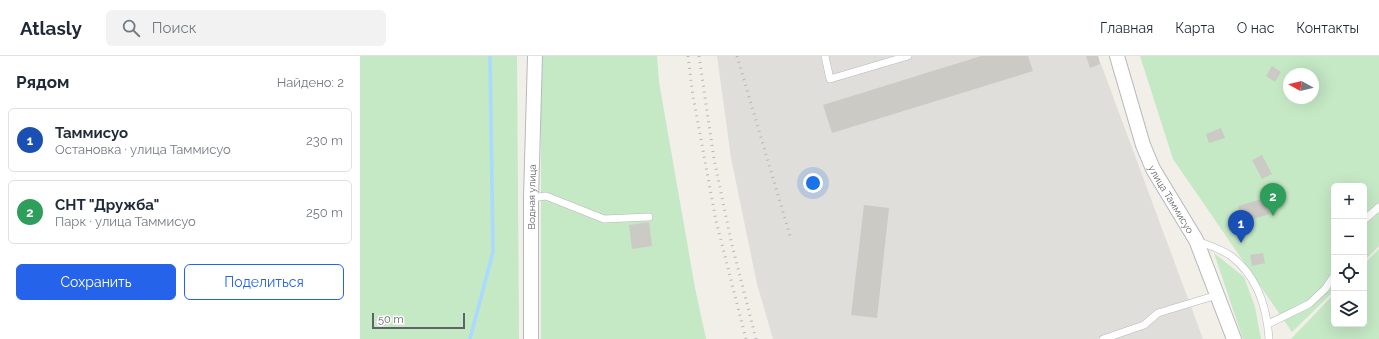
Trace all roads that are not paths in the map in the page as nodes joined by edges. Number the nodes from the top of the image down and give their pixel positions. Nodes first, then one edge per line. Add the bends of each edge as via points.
1 (535, 56) edge
2 (824, 56) edge
3 (908, 56) edge
4 (1117, 56) edge
5 (531, 198) junction
6 (1379, 207) edge
7 (649, 216) dead end
8 (1365, 219) edge
9 (1196, 240) junction
10 (1331, 280) edge
11 (1217, 295) junction
12 (1268, 324) junction
13 (531, 339) edge
14 (1103, 339) edge
15 (1234, 339) edge
16 (1269, 339) edge

1 - 5 street, Водная улица
2 - 3 lane via 830,79
4 - 9 street, улица Таммисуо via 1143,145 1154,169
5 - 7 lane via 546,196 604,219
5 - 13 street, Водная улица
6 - 8 lane
9 - 11 street, улица Таммисуо
9 - 12 lane via 1230,256 1245,271 1255,283
10 - 12 lane via 1309,304
11 - 14 lane via 1158,312 1144,325
11 - 15 street, улица Таммисуо
12 - 16 lane

